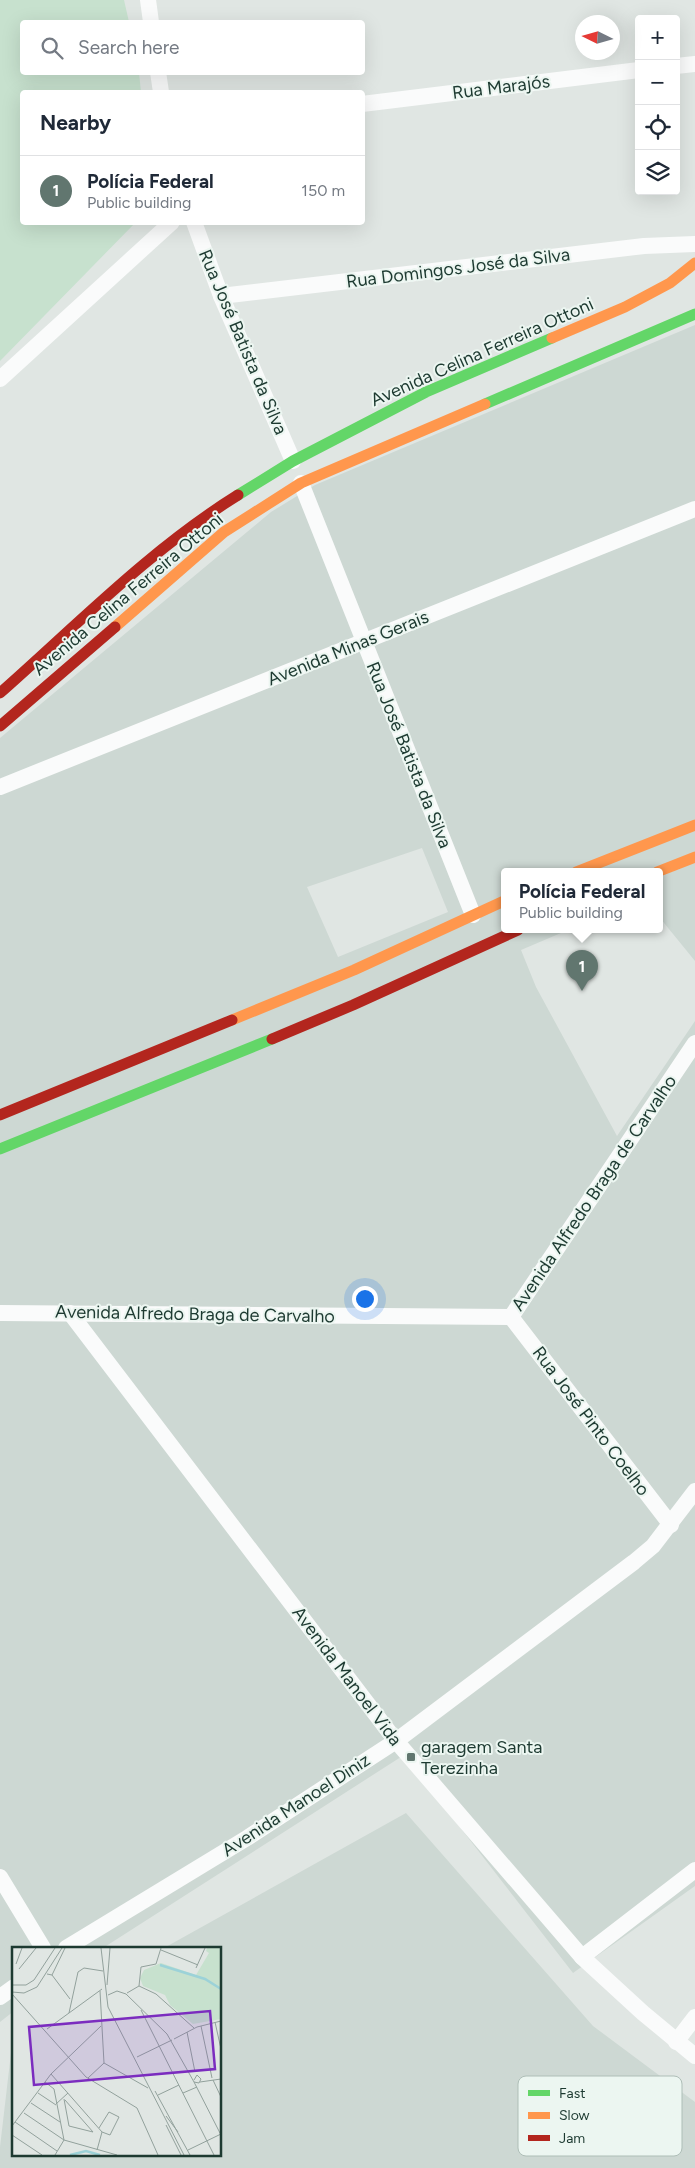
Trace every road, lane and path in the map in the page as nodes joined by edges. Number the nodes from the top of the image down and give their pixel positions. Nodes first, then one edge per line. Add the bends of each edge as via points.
1 (148, 0) edge
2 (151, 20) edge
3 (695, 64) edge
4 (680, 66) edge
5 (635, 70) edge
6 (158, 75) edge
7 (161, 90) edge
8 (365, 104) edge
9 (169, 225) edge
10 (195, 225) edge
11 (695, 244) edge
12 (695, 263) edge
13 (221, 296) junction
14 (695, 314) edge
15 (0, 379) edge
16 (293, 460) junction
17 (301, 483) junction
18 (695, 509) edge
19 (364, 642) junction
20 (0, 693) edge
21 (0, 726) edge
22 (0, 787) edge
23 (695, 825) edge
24 (695, 857) edge
25 (586, 868) edge
26 (663, 870) edge
27 (501, 902) edge
28 (473, 915) junction
29 (511, 933) edge
30 (695, 1044) edge
31 (0, 1115) edge
32 (0, 1149) edge
33 (0, 1312) edge
34 (70, 1313) junction
35 (511, 1317) junction
36 (695, 1491) edge
37 (671, 1525) junction
38 (396, 1741) junction
39 (695, 1870) edge
40 (0, 1877) edge
41 (42, 1947) edge
42 (68, 1947) edge
43 (582, 1957) junction
44 (12, 1988) edge
45 (0, 1998) edge
46 (695, 2017) edge
47 (676, 2042) junction
48 (695, 2056) edge

1 - 2 street
3 - 4 street
5 - 8 street, Rua Marajós
6 - 7 street
9 - 15 street
10 - 13 street, Rua José Batista da Silva
11 - 13 street, Rua Domingos José da Silva via 644,246
12 - 16 main road, Avenida Celina Ferreira Ottoni via 670,283 625,308 426,392
13 - 16 street, Rua José Batista da Silva
14 - 17 main road, Avenida Celina Ferreira Ottoni
16 - 20 main road, Avenida Celina Ferreira Ottoni via 207,514 138,570
17 - 19 street, Rua José Batista da Silva
17 - 21 main road, Avenida Celina Ferreira Ottoni via 224,532
18 - 19 street, Avenida Minas Gerais
19 - 22 street, Avenida Minas Gerais
19 - 28 street, Rua José Batista da Silva
23 - 25 main road
24 - 26 main road
27 - 28 main road
28 - 31 main road via 354,970
29 - 32 main road via 344,1009
30 - 35 street, Avenida Alfredo Braga de Carvalho
33 - 34 street, Avenida Alfredo Braga de Carvalho
34 - 35 street, Avenida Alfredo Braga de Carvalho
34 - 38 street, Avenida Manoel Vida
35 - 37 street, Rua José Pinto Coelho
36 - 37 street, Avenida Manoel Diniz
37 - 38 street, Avenida Manoel Diniz via 634,1562
38 - 42 street, Avenida Manoel Diniz via 247,1838
38 - 43 street, Avenida Manoel Vida
39 - 43 street
40 - 41 street
43 - 47 street, Avenida Manoel Vida
44 - 45 street
46 - 47 street
47 - 48 street, Avenida Manoel Vida

